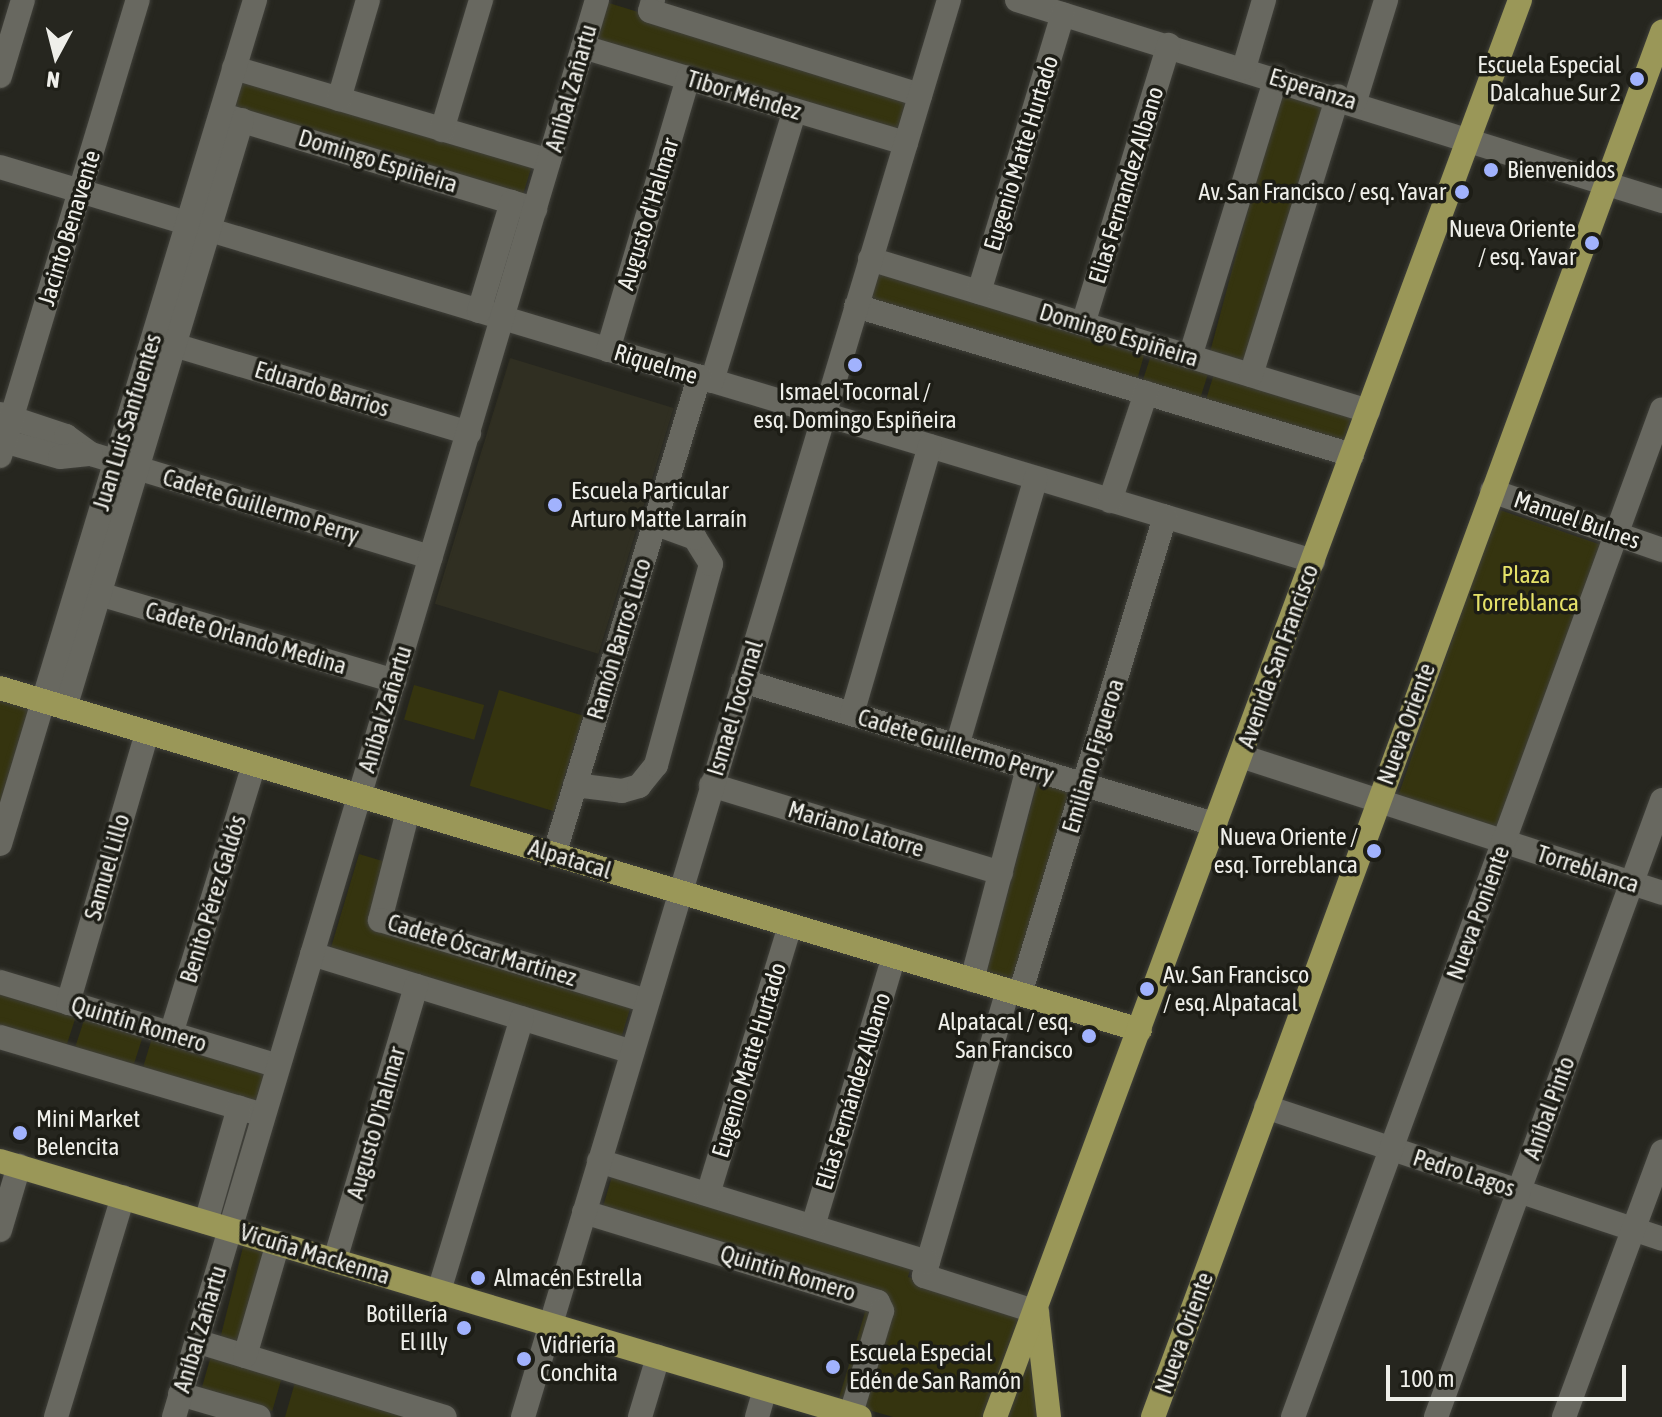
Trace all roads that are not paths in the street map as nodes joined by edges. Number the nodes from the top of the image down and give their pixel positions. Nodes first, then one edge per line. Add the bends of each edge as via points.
1 (23, 0) edge
2 (138, 0) edge
3 (255, 0) edge
4 (368, 0) edge
5 (481, 0) edge
6 (597, 0) edge
7 (653, 0) edge
8 (949, 0) edge
9 (1017, 0) edge
10 (1264, 0) edge
11 (1386, 0) edge
12 (1520, 0) edge
13 (1063, 14) junction
14 (1662, 32) edge
15 (1169, 45) junction
16 (583, 47) junction
17 (234, 68) junction
18 (1244, 68) junction
19 (0, 76) edge
20 (1276, 77) junction
21 (688, 78) junction
22 (920, 95) junction
23 (339, 99) junction
24 (1346, 99) junction
25 (795, 110) junction
26 (231, 117) junction
27 (442, 130) junction
28 (1469, 135) junction
29 (906, 143) junction
30 (549, 161) junction
31 (0, 167) edge
32 (1606, 182) junction
33 (80, 191) junction
34 (1662, 201) edge
35 (523, 205) junction
36 (198, 226) junction
37 (870, 259) junction
38 (979, 292) junction
39 (856, 306) junction
40 (491, 314) junction
41 (1083, 324) junction
42 (174, 345) junction
43 (608, 350) junction
44 (1190, 357) junction
45 (1251, 375) junction
46 (705, 379) junction
47 (1146, 393) junction
48 (1662, 409) edge
49 (1368, 411) junction
50 (823, 414) junction
51 (6, 416) edge
52 (469, 433) junction
53 (2, 446) edge
54 (930, 446) junction
55 (91, 454) junction
56 (1352, 455) junction
57 (126, 465) junction
58 (1036, 478) junction
59 (1492, 491) junction
60 (1110, 501) junction
61 (1165, 517) junction
62 (654, 523) junction
63 (1616, 534) junction
64 (1662, 550) edge
65 (431, 557) junction
66 (1313, 561) junction
67 (99, 594) junction
68 (394, 681) junction
69 (743, 681) junction
70 (0, 688) edge
71 (54, 704) junction
72 (852, 714) junction
73 (147, 732) junction
74 (957, 746) junction
75 (1241, 756) junction
76 (254, 764) junction
77 (1028, 768) junction
78 (575, 785) junction
79 (711, 785) junction
80 (1085, 785) junction
81 (359, 796) junction
82 (1377, 800) junction
83 (1662, 800) edge
84 (408, 811) junction
85 (1216, 825) junction
86 (1504, 842) junction
87 (0, 844) edge
88 (554, 855) junction
89 (1001, 873) junction
90 (1631, 883) junction
91 (679, 892) junction
92 (1662, 893) edge
93 (790, 925) junction
94 (312, 954) junction
95 (894, 956) junction
96 (972, 980) junction
97 (0, 982) edge
98 (416, 986) junction
99 (1014, 992) junction
100 (647, 1001) junction
101 (68, 1003) junction
102 (522, 1018) junction
103 (1140, 1030) junction
104 (171, 1034) junction
105 (0, 1037) edge
106 (632, 1052) junction
107 (278, 1066) junction
108 (1266, 1107) junction
109 (239, 1108) junction
110 (263, 1115) junction
111 (1391, 1149) junction
112 (1662, 1152) edge
113 (599, 1161) junction
114 (9, 1163) edge
115 (1519, 1191) junction
116 (708, 1194) junction
117 (123, 1197) junction
118 (584, 1212) junction
119 (206, 1222) junction
120 (813, 1226) junction
121 (229, 1229) junction
122 (1633, 1229) junction
123 (0, 1230) edge
124 (1662, 1239) edge
125 (278, 1243) junction
126 (335, 1260) junction
127 (926, 1269) junction
128 (439, 1291) junction
129 (1037, 1312) junction
130 (550, 1325) junction
131 (196, 1341) junction
132 (245, 1356) junction
133 (658, 1357) junction
134 (765, 1389) junction
135 (177, 1405) edge
136 (856, 1416) edge
137 (56, 1417) edge
138 (259, 1417) edge
139 (445, 1417) edge
140 (523, 1417) edge
141 (640, 1417) edge
142 (757, 1417) edge
143 (995, 1417) edge
144 (1049, 1417) edge
145 (1153, 1417) edge
146 (1293, 1417) edge
147 (1436, 1417) edge
148 (1564, 1417) edge

1 - 19 street
2 - 33 street, Jacinto Benavente
3 - 17 street, Juan Luis Sanfuentes
4 - 23 street
5 - 27 street
6 - 16 street, Aníbal Zañartu
7 - 22 street via 650,11
8 - 22 street, Ismael Tocornal
9 - 13 street, Esperanza
10 - 18 street
11 - 24 street
12 - 28 main road, Avenida San Francisco
13 - 15 street, Esperanza
13 - 38 street, Eugenio Matte Hurtado
14 - 32 main road, Nueva Oriente
15 - 18 street, Esperanza
15 - 41 street, Elias Fernandez Albano
16 - 21 street, Tibor Méndez
16 - 30 street, Aníbal Zañartu
17 - 23 street, Domingo Espiñeira
17 - 26 street, Juan Luis Sanfuentes
18 - 20 street, Esperanza
20 - 24 street, Esperanza
20 - 44 street
21 - 25 street, Tibor Méndez
21 - 43 street, Augusto d'Halmar
22 - 29 street, Ismael Tocornal
23 - 27 street, Domingo Espiñeira
24 - 28 street, Esperanza
24 - 45 street
25 - 29 street, Tibor Méndez
25 - 46 street, Ramón Barros Luco
26 - 35 street, Domingo Espiñeira
26 - 36 street, Juan Luis Sanfuentes
27 - 30 street, Domingo Espiñeira
28 - 32 street, Esperanza
28 - 49 main road, Avenida San Francisco
29 - 37 street, Ismael Tocornal
30 - 35 street, Aníbal Zañartu
31 - 33 street, Riquelme
32 - 34 street, Esperanza
32 - 59 main road, Nueva Oriente
33 - 36 street, Riquelme
33 - 51 street, Jacinto Benavente
35 - 40 street, Aníbal Zañartu
36 - 40 street, Riquelme
36 - 42 street, Juan Luis Sanfuentes
36 - 57 street, Juan Luis Sanfuentes
37 - 38 street, Domingo Espiñeira
37 - 39 street, Ismael Tocornal
38 - 41 street, Domingo Espiñeira
39 - 47 street, Domingo Espiñeira
39 - 50 street, Ismael Tocornal
40 - 43 street, Riquelme
40 - 52 street, Aníbal Zañartu
41 - 44 street, Domingo Espiñeira
42 - 52 street, Eduardo Barrios
42 - 57 street, Juan Luis Sanfuentes
43 - 46 street, Riquelme
44 - 45 street, Domingo Espiñeira
45 - 49 street, Domingo Espiñeira
46 - 50 street, Riquelme
46 - 62 street, Ramón Barros Luco
47 - 56 street, Domingo Espiñeira
47 - 60 street
48 - 63 street, Nueva Poniente
49 - 56 main road, Avenida San Francisco
50 - 54 street, Riquelme
50 - 69 street, Ismael Tocornal
51 - 53 street, Jacinto Benavente
51 - 55 street, Cadete Guillermo Perry via 66,436
52 - 65 street, Aníbal Zañartu
53 - 55 street, Cadete Guillermo Perry via 60,457
54 - 58 street, Riquelme
54 - 72 street
55 - 57 street, Cadete Guillermo Perry
56 - 66 main road, Avenida San Francisco
57 - 65 street, Cadete Guillermo Perry
57 - 67 street, Juan Luis Sanfuentes
57 - 71 street, Juan Luis Sanfuentes
58 - 60 street, Riquelme
58 - 74 street
59 - 63 street, Manuel Bulnes
59 - 82 main road, Nueva Oriente
60 - 61 street, Riquelme
61 - 66 street, Riquelme
61 - 80 street, Emiliano Figueroa
62 - 78 street, Ramón Barros Luco
62 - 78 street via 695,538 711,564 656,765 639,786 622,791
63 - 64 street, Manuel Bulnes
63 - 86 street, Nueva Poniente
65 - 68 street, Aníbal Zañartu
66 - 75 main road, Avenida San Francisco
67 - 68 street, Cadete Orlando Medina
67 - 71 street, Juan Luis Sanfuentes
68 - 81 street, Aníbal Zañartu
69 - 72 street, Cadete Guillermo Perry
69 - 79 street, Ismael Tocornal
70 - 71 main road, Alpatacal
71 - 73 main road, Alpatacal
71 - 87 street, Juan Luis Sanfuentes
72 - 74 street, Cadete Guillermo Perry
73 - 76 main road, Alpatacal
73 - 101 street, Samuel Lillo
74 - 77 street, Cadete Guillermo Perry
75 - 82 street, Torreblanca
75 - 85 main road, Avenida San Francisco
76 - 81 main road, Alpatacal
76 - 104 street, Benito Pérez Galdós
77 - 80 street, Cadete Guillermo Perry
77 - 89 street
78 - 88 street, Ramón Barros Luco
79 - 89 street, Mariano Latorre
79 - 91 street, Ismael Tocornal
80 - 85 street, Cadete Guillermo Perry
80 - 99 street, Emiliano Figueroa
81 - 84 main road, Alpatacal
81 - 94 street, Aníbal Zañartu
82 - 86 street, Torreblanca
82 - 108 main road, Nueva Oriente
83 - 90 street, Aníbal Pinto
84 - 88 main road, Alpatacal
84 - 100 street, Cadete Óscar Martínez via 380,920
85 - 103 main road, Avenida San Francisco
86 - 90 street, Torreblanca
86 - 111 street, Nueva Poniente
88 - 91 main road, Alpatacal
89 - 96 street
90 - 92 street, Torreblanca
90 - 115 street, Aníbal Pinto
91 - 93 main road, Alpatacal
91 - 100 street, Ismael Tocornal
93 - 95 main road, Alpatacal
93 - 116 street, Eugenio Matte Hurtado
94 - 98 street
94 - 107 street, Aníbal Zañartu
95 - 96 main road, Alpatacal
95 - 120 street, Elías Fernández Albano
96 - 99 main road, Alpatacal
97 - 101 street, Quintín Romero
98 - 102 street
98 - 126 street, Augusto D'halmar
99 - 103 main road, Alpatacal
99 - 127 street, Emiliano Figueroa
100 - 106 street, Ismael Tocornal
101 - 104 street, Quintín Romero
102 - 106 street
102 - 128 street
103 - 129 main road, Avenida San Francisco
104 - 107 street, Quintín Romero
105 - 109 street
106 - 113 street, Ismael Tocornal
107 - 110 street, Aníbal Zañartu
108 - 111 street, Pedro Lagos
108 - 145 main road, Nueva Oriente
109 - 110 street
109 - 119 street
110 - 121 street, Aníbal Zañartu
111 - 115 street, Pedro Lagos
111 - 146 street, Nueva Poniente
112 - 122 street
113 - 116 street
113 - 118 street, Ismael Tocornal
114 - 117 main road, Vicuña Mackenna
114 - 123 street
115 - 122 street, Pedro Lagos
115 - 147 street, Aníbal Pinto
116 - 120 street
117 - 119 main road, Vicuña Mackenna
117 - 137 street
118 - 130 street, Ismael Tocornal
118 - 136 street, Quintín Romero via 878,1302 881,1316
119 - 121 main road, Vicuña Mackenna
120 - 127 street
121 - 125 main road, Vicuña Mackenna
121 - 131 street, Aníbal Zañartu
122 - 124 street, Pedro Lagos
122 - 148 street
125 - 126 main road, Vicuña Mackenna
125 - 132 street, Aníbal Zañartu
126 - 128 main road, Vicuña Mackenna
127 - 129 street
128 - 130 main road, Vicuña Mackenna
129 - 143 main road, Avenida San Francisco
129 - 144 main road, Avenida San Francisco
130 - 133 main road, Vicuña Mackenna
130 - 140 street, Ismael Tocornal
131 - 132 street
131 - 135 street, Aníbal Zañartu
132 - 139 street
133 - 134 main road, Vicuña Mackenna
133 - 141 street
134 - 136 main road, Vicuña Mackenna
134 - 142 street
135 - 138 street

